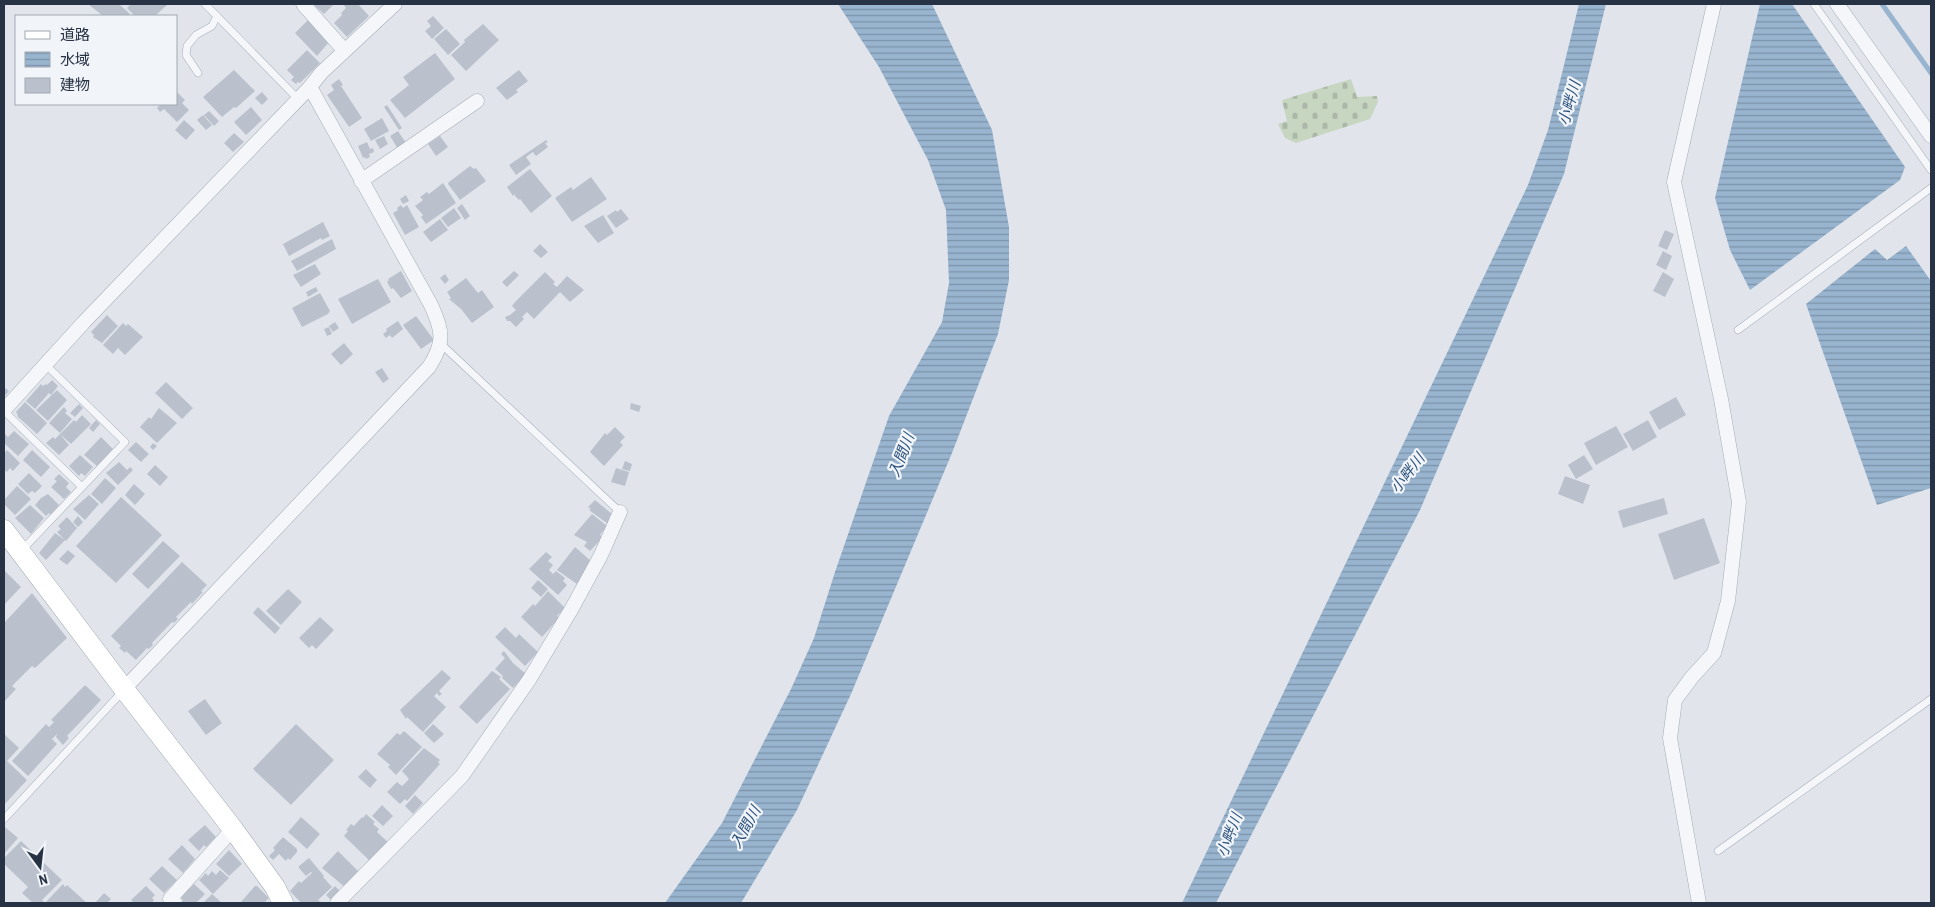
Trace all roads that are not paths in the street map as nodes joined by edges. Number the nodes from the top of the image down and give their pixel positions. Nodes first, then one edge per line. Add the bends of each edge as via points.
1 (205, 4) edge
2 (303, 4) edge
3 (395, 4) edge
4 (1714, 4) edge
5 (1814, 4) edge
6 (1837, 4) edge
7 (217, 16) junction
8 (344, 50) junction
9 (198, 73) dead end
10 (310, 87) junction
11 (298, 99) junction
12 (477, 101) dead end
13 (1931, 136) edge
14 (1931, 170) edge
15 (361, 181) junction
16 (1931, 188) edge
17 (1738, 330) dead end
18 (440, 343) junction
19 (46, 365) junction
20 (4, 411) edge
21 (82, 487) junction
22 (620, 512) joint
23 (4, 530) edge
24 (20, 553) junction
25 (124, 689) junction
26 (1931, 699) edge
27 (4, 819) edge
28 (233, 830) junction
29 (1718, 851) dead end
30 (175, 903) edge
31 (283, 903) edge
32 (336, 903) edge
33 (1699, 903) edge

1 - 7 lane
2 - 8 street
3 - 8 street
4 - 33 street via 1674,182 1721,399 1738,502 1728,601 1714,653 1675,700 1670,738
5 - 14 lane
6 - 13 street
7 - 9 lane via 212,26 196,35 187,46 186,56
7 - 11 lane
8 - 10 street
10 - 11 street
10 - 15 street
11 - 19 street
12 - 15 street
15 - 18 street via 432,305 441,325
16 - 17 lane
18 - 22 lane
18 - 25 street via 429,366
19 - 20 street
19 - 21 lane via 125,442
20 - 21 lane
21 - 24 lane
22 - 32 street via 601,555 529,680 462,776
23 - 24 street
24 - 25 street
25 - 27 lane
25 - 28 street
26 - 29 lane
28 - 30 street via 170,899
28 - 31 street

